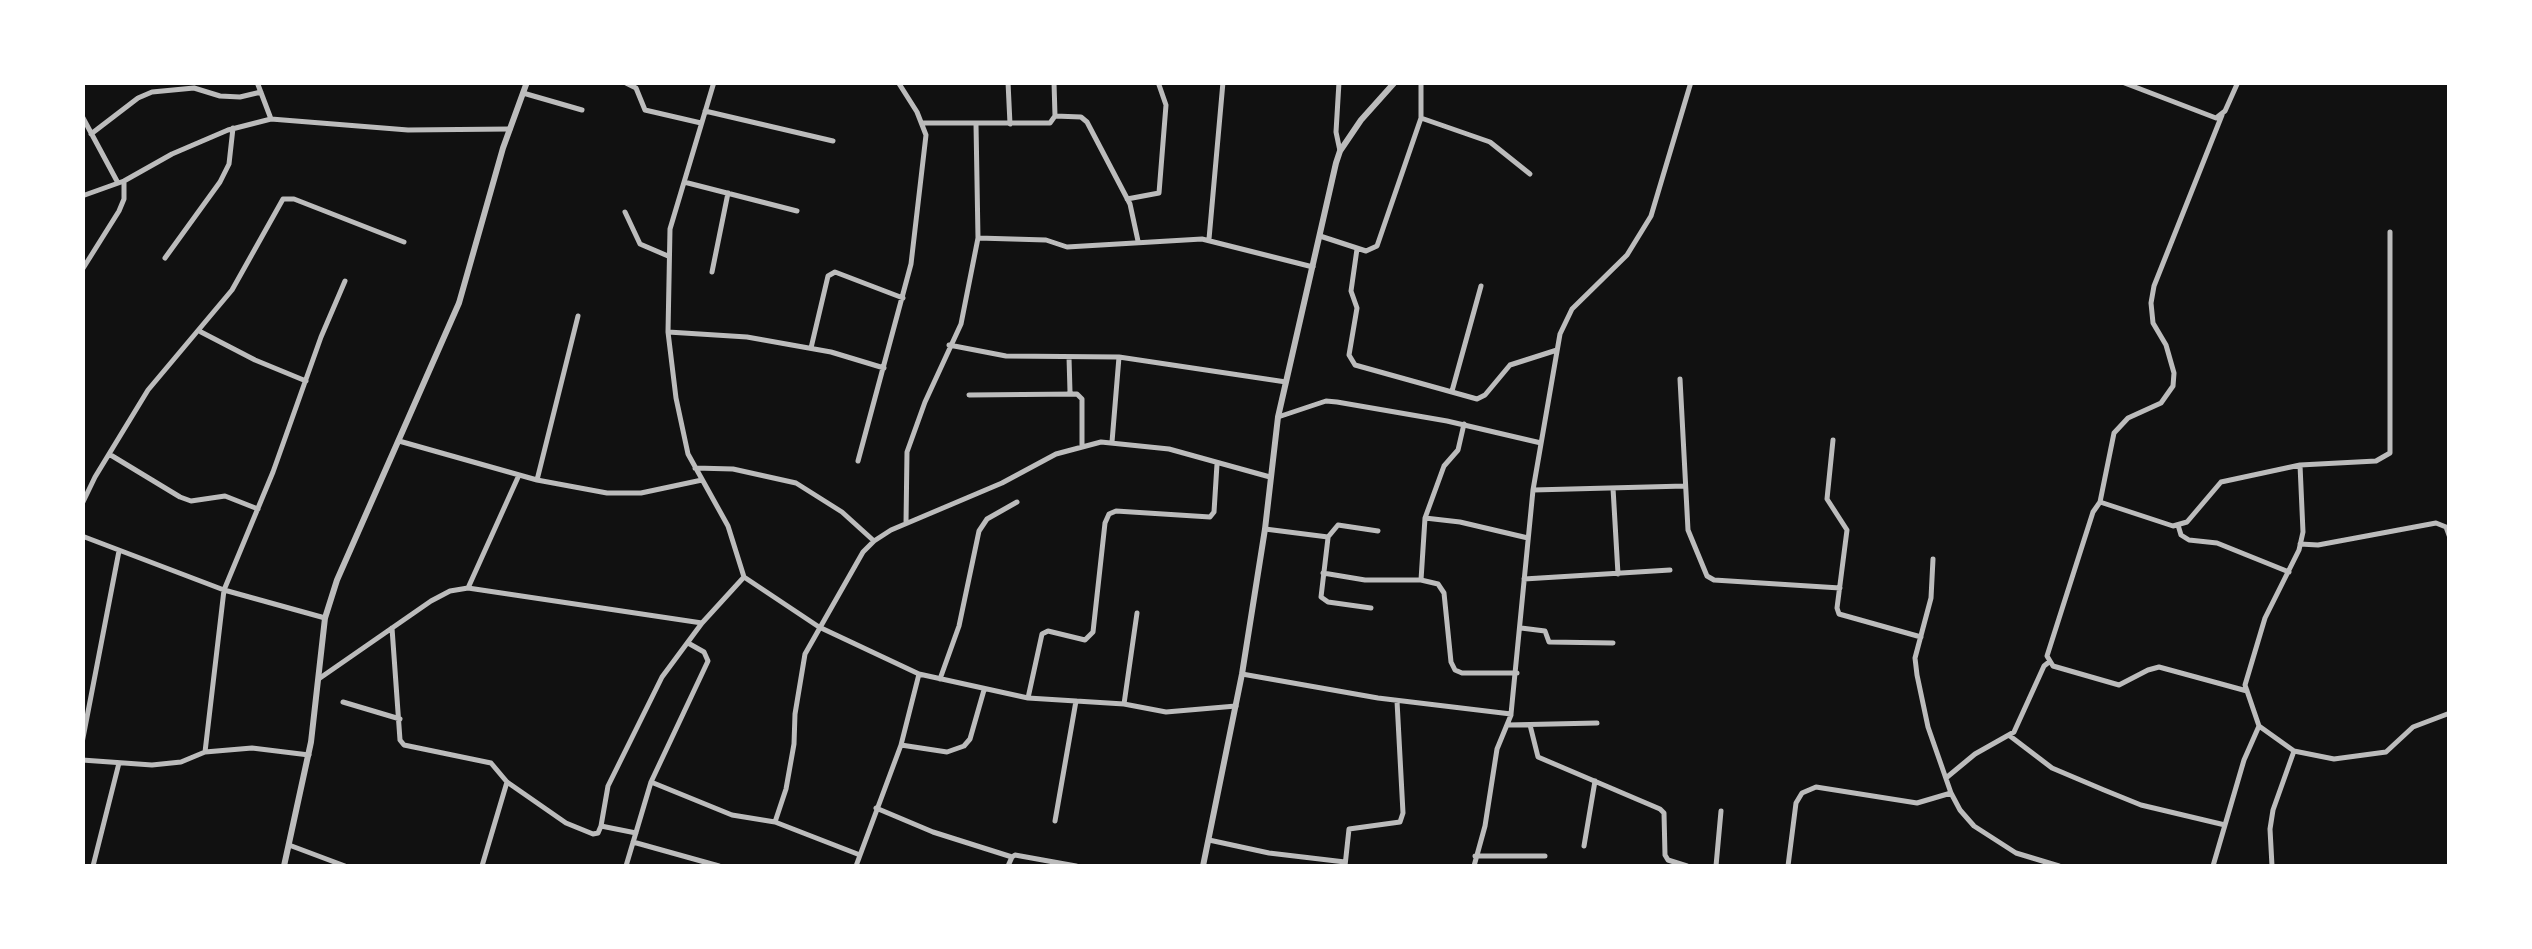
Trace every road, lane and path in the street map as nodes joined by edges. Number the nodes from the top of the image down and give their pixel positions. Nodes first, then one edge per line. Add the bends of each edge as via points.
1 (257, 82) edge
2 (527, 82) edge
3 (624, 82) edge
4 (714, 82) edge
5 (898, 82) edge
6 (1008, 82) edge
7 (1054, 82) edge
8 (1158, 82) edge
9 (1223, 82) edge
10 (1339, 82) edge
11 (1395, 82) edge
12 (1421, 82) edge
13 (1692, 82) edge
14 (2122, 82) edge
15 (2238, 82) edge
16 (637, 85) edge
17 (261, 92) junction
18 (523, 93) junction
19 (582, 110) dead end
20 (704, 112) junction
21 (2222, 115) junction
22 (82, 116) edge
23 (1054, 116) junction
24 (1421, 118) junction
25 (272, 119) junction
26 (922, 122) junction
27 (701, 123) junction
28 (976, 124) junction
29 (1010, 124) junction
30 (234, 128) junction
31 (510, 129) junction
32 (91, 134) junction
33 (833, 142) dead end
34 (1340, 151) junction
35 (1530, 174) dead end
36 (121, 182) junction
37 (683, 182) junction
38 (728, 193) junction
39 (82, 196) edge
40 (1127, 199) junction
41 (797, 210) dead end
42 (625, 212) dead end
43 (2390, 232) dead end
44 (1320, 236) junction
45 (978, 238) junction
46 (1209, 240) junction
47 (1138, 241) junction
48 (404, 242) dead end
49 (1357, 248) junction
50 (668, 256) junction
51 (165, 258) dead end
52 (1313, 267) junction
53 (82, 270) edge
54 (712, 272) dead end
55 (345, 281) dead end
56 (1481, 286) dead end
57 (903, 298) junction
58 (578, 316) dead end
59 (200, 332) junction
60 (668, 332) junction
61 (949, 344) junction
62 (811, 348) junction
63 (1557, 350) junction
64 (1069, 357) junction
65 (1119, 357) junction
66 (884, 368) junction
67 (1680, 379) dead end
68 (306, 381) junction
69 (1286, 382) junction
70 (1070, 392) junction
71 (1452, 392) junction
72 (970, 395) dead end
73 (1278, 418) junction
74 (1464, 424) junction
75 (1833, 440) dead end
76 (399, 441) junction
77 (1112, 442) junction
78 (1541, 443) junction
79 (1082, 446) junction
80 (109, 454) junction
81 (858, 462) dead end
82 (1217, 464) junction
83 (2300, 465) junction
84 (695, 468) junction
85 (518, 474) junction
86 (1270, 476) junction
87 (538, 480) junction
88 (702, 480) junction
89 (1686, 486) junction
90 (1612, 488) junction
91 (1533, 490) junction
92 (1018, 502) dead end
93 (2100, 502) junction
94 (82, 504) edge
95 (258, 509) junction
96 (1425, 518) junction
97 (906, 524) junction
98 (2178, 524) junction
99 (1265, 529) junction
100 (1378, 531) dead end
101 (82, 536) edge
102 (1328, 537) junction
103 (1528, 538) junction
104 (2450, 538) edge
105 (874, 541) junction
106 (2300, 544) junction
107 (119, 552) junction
108 (1933, 559) dead end
109 (1670, 570) dead end
110 (2289, 572) junction
111 (1323, 573) junction
112 (1618, 574) junction
113 (744, 578) junction
114 (1524, 579) junction
115 (1421, 580) junction
116 (468, 588) junction
117 (1840, 588) junction
118 (224, 590) junction
119 (1371, 608) dead end
120 (1138, 613) dead end
121 (324, 618) junction
122 (702, 624) junction
123 (819, 626) junction
124 (392, 628) junction
125 (1521, 628) junction
126 (1921, 636) junction
127 (688, 643) junction
128 (1613, 644) dead end
129 (2050, 662) junction
130 (1517, 673) junction
131 (919, 674) junction
132 (1242, 674) junction
133 (318, 679) junction
134 (940, 679) junction
135 (984, 690) junction
136 (2247, 691) junction
137 (1028, 698) junction
138 (1076, 701) junction
139 (1397, 701) junction
140 (344, 702) dead end
141 (1124, 704) junction
142 (1236, 706) junction
143 (1511, 714) junction
144 (2450, 714) edge
145 (400, 719) junction
146 (1597, 723) dead end
147 (1507, 725) junction
148 (1530, 725) junction
149 (2259, 726) junction
150 (2010, 736) junction
151 (82, 743) edge
152 (901, 745) junction
153 (2294, 751) junction
154 (204, 752) junction
155 (308, 755) junction
156 (82, 760) edge
157 (119, 762) junction
158 (1946, 778) junction
159 (1594, 780) junction
160 (506, 782) junction
161 (651, 782) junction
162 (1951, 793) junction
163 (876, 808) junction
164 (1721, 812) dead end
165 (1055, 821) dead end
166 (775, 822) junction
167 (2225, 825) junction
168 (601, 826) junction
169 (636, 834) junction
170 (1209, 840) junction
171 (634, 842) junction
172 (289, 845) junction
173 (1584, 846) dead end
174 (860, 855) junction
175 (1012, 856) junction
176 (1475, 856) junction
177 (1545, 856) dead end
178 (2024, 856) junction
179 (1345, 864) edge
180 (93, 866) edge
181 (284, 866) edge
182 (346, 866) edge
183 (482, 866) edge
184 (626, 866) edge
185 (717, 866) edge
186 (856, 866) edge
187 (1008, 866) edge
188 (1076, 866) edge
189 (1203, 866) edge
190 (1474, 866) edge
191 (1687, 866) edge
192 (1716, 866) edge
193 (1788, 866) edge
194 (2025, 866) edge
195 (2059, 866) edge
196 (2214, 866) edge
197 (2272, 866) edge

1 - 17 street
2 - 18 street
3 - 16 street
4 - 20 street
5 - 26 street
6 - 29 street
7 - 23 street
8 - 40 street via 1166,105 1159,193
9 - 46 street
10 - 34 street
11 - 34 street
12 - 24 street
13 - 63 street via 1650,216 1627,255 1572,309
14 - 21 street via 2209,118
15 - 21 street
16 - 27 street via 645,110
17 - 25 street
17 - 32 street via 152,92
18 - 19 street
18 - 31 street
20 - 27 street
20 - 33 street
21 - 93 street via 2154,286 2153,323 2166,345 2173,386 2161,403 2114,432
22 - 32 street
23 - 29 street via 1050,123
23 - 40 street via 1085,118
24 - 35 street via 1490,142
24 - 49 street via 1377,246
25 - 30 street
25 - 31 street via 396,130
26 - 28 street
26 - 57 street via 926,135
27 - 37 street
28 - 29 street
28 - 45 street
30 - 36 street
30 - 51 street via 220,182
31 - 76 street via 459,302
32 - 36 street
34 - 44 street
36 - 39 street
36 - 53 street via 120,211
37 - 38 street
37 - 50 street
38 - 41 street
38 - 54 street
40 - 47 street
42 - 50 street via 640,244
43 - 83 street via 2390,453 2376,461
44 - 49 street
44 - 52 street
45 - 47 street via 1046,240 1067,248
45 - 61 street via 961,324
46 - 47 street
46 - 52 street
48 - 59 street via 283,199
49 - 71 street via 1352,363
50 - 60 street
52 - 69 street
55 - 68 street
56 - 71 street
57 - 62 street via 834,272
57 - 66 street
58 - 87 street
59 - 68 street
59 - 80 street via 148,390
60 - 62 street
60 - 84 street via 676,398
61 - 64 street via 1006,356
61 - 97 street via 907,452
62 - 66 street
63 - 71 street via 1510,366 1482,398
63 - 78 street
64 - 65 street
64 - 70 street
65 - 69 street
65 - 77 street
66 - 81 street
67 - 89 street
68 - 95 street
69 - 73 street
70 - 72 street
70 - 79 street via 1082,399
73 - 74 street via 1326,401
73 - 86 street
74 - 78 street
74 - 96 street
75 - 117 street via 1828,499 1847,530
76 - 85 street
76 - 121 street
77 - 79 street
77 - 82 street via 1168,448
78 - 91 street
79 - 97 street
80 - 94 street
80 - 95 street via 180,497 225,496
82 - 86 street
82 - 137 street via 1210,517 1109,514 1090,638 1042,634
83 - 98 street via 2221,482
83 - 106 street
84 - 88 street
84 - 105 street via 733,468 796,484
85 - 87 street
85 - 116 street
86 - 99 street
87 - 88 street via 622,494
88 - 113 street via 728,526
89 - 90 street
89 - 117 street via 1688,530 1710,579
90 - 91 street
90 - 112 street
91 - 103 street
92 - 134 street via 979,530
93 - 98 street
93 - 129 street via 2062,606
95 - 118 street
96 - 103 street
96 - 115 street
97 - 105 street
98 - 110 street via 2190,540 2217,543
99 - 102 street
99 - 132 street
100 - 102 street via 1338,525
101 - 107 street
102 - 111 street
103 - 114 street
104 - 106 street via 2436,523
105 - 123 street
106 - 110 street
107 - 118 street
107 - 151 street
108 - 126 street
109 - 112 street
110 - 136 street via 2264,618
111 - 115 street
111 - 119 street via 1323,600
112 - 114 street
113 - 122 street
113 - 123 street
114 - 125 street
115 - 130 street via 1442,587 1456,670
116 - 122 street
116 - 124 street via 450,591
117 - 126 street via 1839,614
118 - 121 street
118 - 154 street
120 - 141 street
121 - 133 street
122 - 127 street
123 - 131 street
123 - 166 street via 805,654 790,770
124 - 133 street
124 - 145 street
125 - 128 street via 1545,631 1549,642
125 - 130 street
126 - 158 street via 1916,675
127 - 161 street via 708,660
127 - 168 street via 662,678 608,786
129 - 136 street via 2119,686 2160,667
129 - 150 street
130 - 143 street
131 - 134 street
131 - 152 street
132 - 139 street
132 - 142 street
133 - 155 street
134 - 135 street
135 - 137 street
135 - 152 street via 964,746 948,752
136 - 149 street
137 - 138 street
138 - 141 street
138 - 165 street
139 - 143 street
139 - 179 street via 1403,814 1400,822 1349,829
140 - 145 street
141 - 142 street via 1166,712
142 - 170 street
143 - 147 street
144 - 153 street via 2413,727 2386,752 2334,759
145 - 160 street via 404,746 491,763
146 - 148 street
147 - 148 street
147 - 176 street
148 - 159 street via 1538,757
149 - 153 street
149 - 167 street
150 - 158 street
150 - 167 street via 2052,768 2104,790
152 - 163 street
153 - 197 street via 2273,810
154 - 155 street via 252,748
154 - 157 street via 181,762
155 - 172 street
156 - 157 street
157 - 180 street
158 - 162 street
159 - 173 street
159 - 191 street via 1660,809 1665,855
160 - 168 street via 566,823 593,834
160 - 183 street
161 - 166 street via 732,815
161 - 169 street
162 - 178 street via 1974,826
162 - 193 street via 1917,803 1808,789 1796,803
163 - 174 street
163 - 175 street
164 - 192 street
166 - 174 street
167 - 196 street
168 - 169 street
169 - 171 street
170 - 179 street
170 - 189 street
171 - 184 street
171 - 185 street
172 - 181 street
172 - 182 street
174 - 186 street
175 - 187 street
175 - 188 street
176 - 177 street
176 - 190 street
178 - 194 street
178 - 195 street

